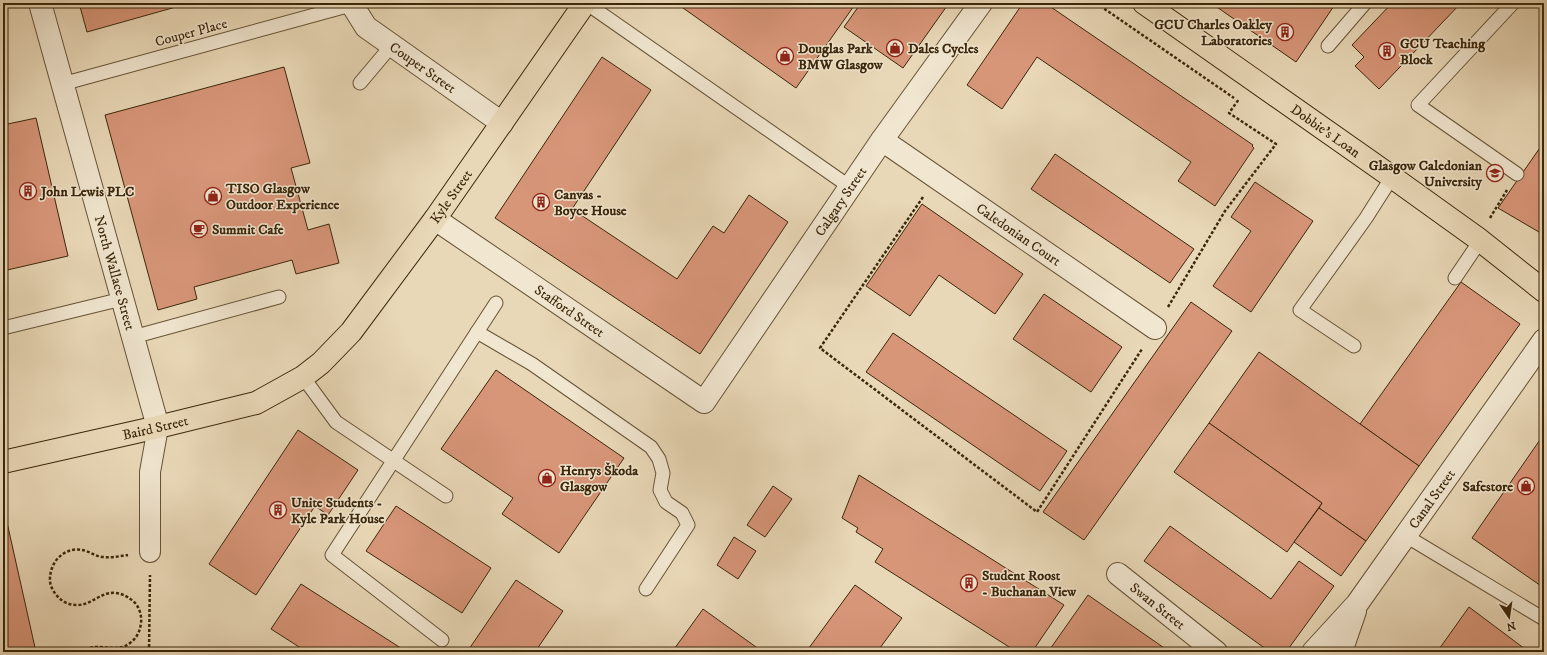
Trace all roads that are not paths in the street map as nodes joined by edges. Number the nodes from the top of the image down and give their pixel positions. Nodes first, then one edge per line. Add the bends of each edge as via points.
1 (40, 3) edge
2 (585, 3) edge
3 (981, 3) edge
4 (1144, 3) edge
5 (1365, 3) edge
6 (1513, 3) edge
7 (351, 4) edge
8 (392, 45) junction
9 (1328, 46) dead end
10 (360, 83) dead end
11 (62, 84) junction
12 (502, 123) junction
13 (882, 140) junction
14 (1517, 174) road end
15 (1392, 177) junction
16 (850, 187) junction
17 (435, 219) junction
18 (1478, 240) junction
19 (1455, 278) dead end
20 (1544, 291) edge
21 (279, 297) dead end
22 (122, 299) junction
23 (496, 303) dead end
24 (3, 328) edge
25 (1155, 328) road end
26 (477, 332) junction
27 (133, 337) junction
28 (1544, 340) edge
29 (1354, 346) dead end
30 (303, 378) junction
31 (704, 402) joint
32 (158, 428) junction
33 (392, 461) junction
34 (3, 462) edge
35 (446, 496) dead end
36 (1406, 536) junction
37 (150, 552) road end
38 (1118, 574) dead end
39 (646, 589) dead end
40 (1357, 604) junction
41 (1544, 619) edge
42 (442, 640) dead end
43 (1216, 652) edge
44 (1313, 652) edge
45 (1341, 652) edge

1 - 11 street, North Wallace Street
2 - 12 main road, Kyle Street
2 - 16 lane
3 - 13 street, Calgary Street
4 - 15 main road, Dobbie's Loan
5 - 9 lane
6 - 14 lane via 1418,105
7 - 8 street, Couper Street via 366,26
7 - 11 lane, Couper Place
8 - 10 lane
8 - 12 street, Couper Street
11 - 22 street, North Wallace Street
12 - 17 main road, Kyle Street
13 - 16 street, Calgary Street
13 - 25 street, Caledonian Court
15 - 18 main road, Dobbie's Loan
15 - 29 lane via 1300,310
16 - 31 street, Calgary Street
17 - 30 main road, Kyle Street via 351,332 321,364
17 - 31 street, Stafford Street
18 - 19 lane
18 - 20 main road, Dobbie's Loan
21 - 27 lane
22 - 24 lane
22 - 27 street, North Wallace Street
23 - 26 lane
26 - 33 lane
26 - 39 lane via 532,364 651,447 660,459 664,473 660,490 666,502 682,513 688,525
27 - 32 street, North Wallace Street
28 - 36 street, Canal Street
30 - 32 main road, Baird Street via 256,403
30 - 33 lane via 336,422
32 - 34 main road, Baird Street
32 - 37 street via 150,472
33 - 35 lane
33 - 42 lane via 332,555
36 - 40 street, Canal Street
36 - 41 lane
38 - 43 street, Swan Street
40 - 44 street, Canal Street
40 - 45 street

